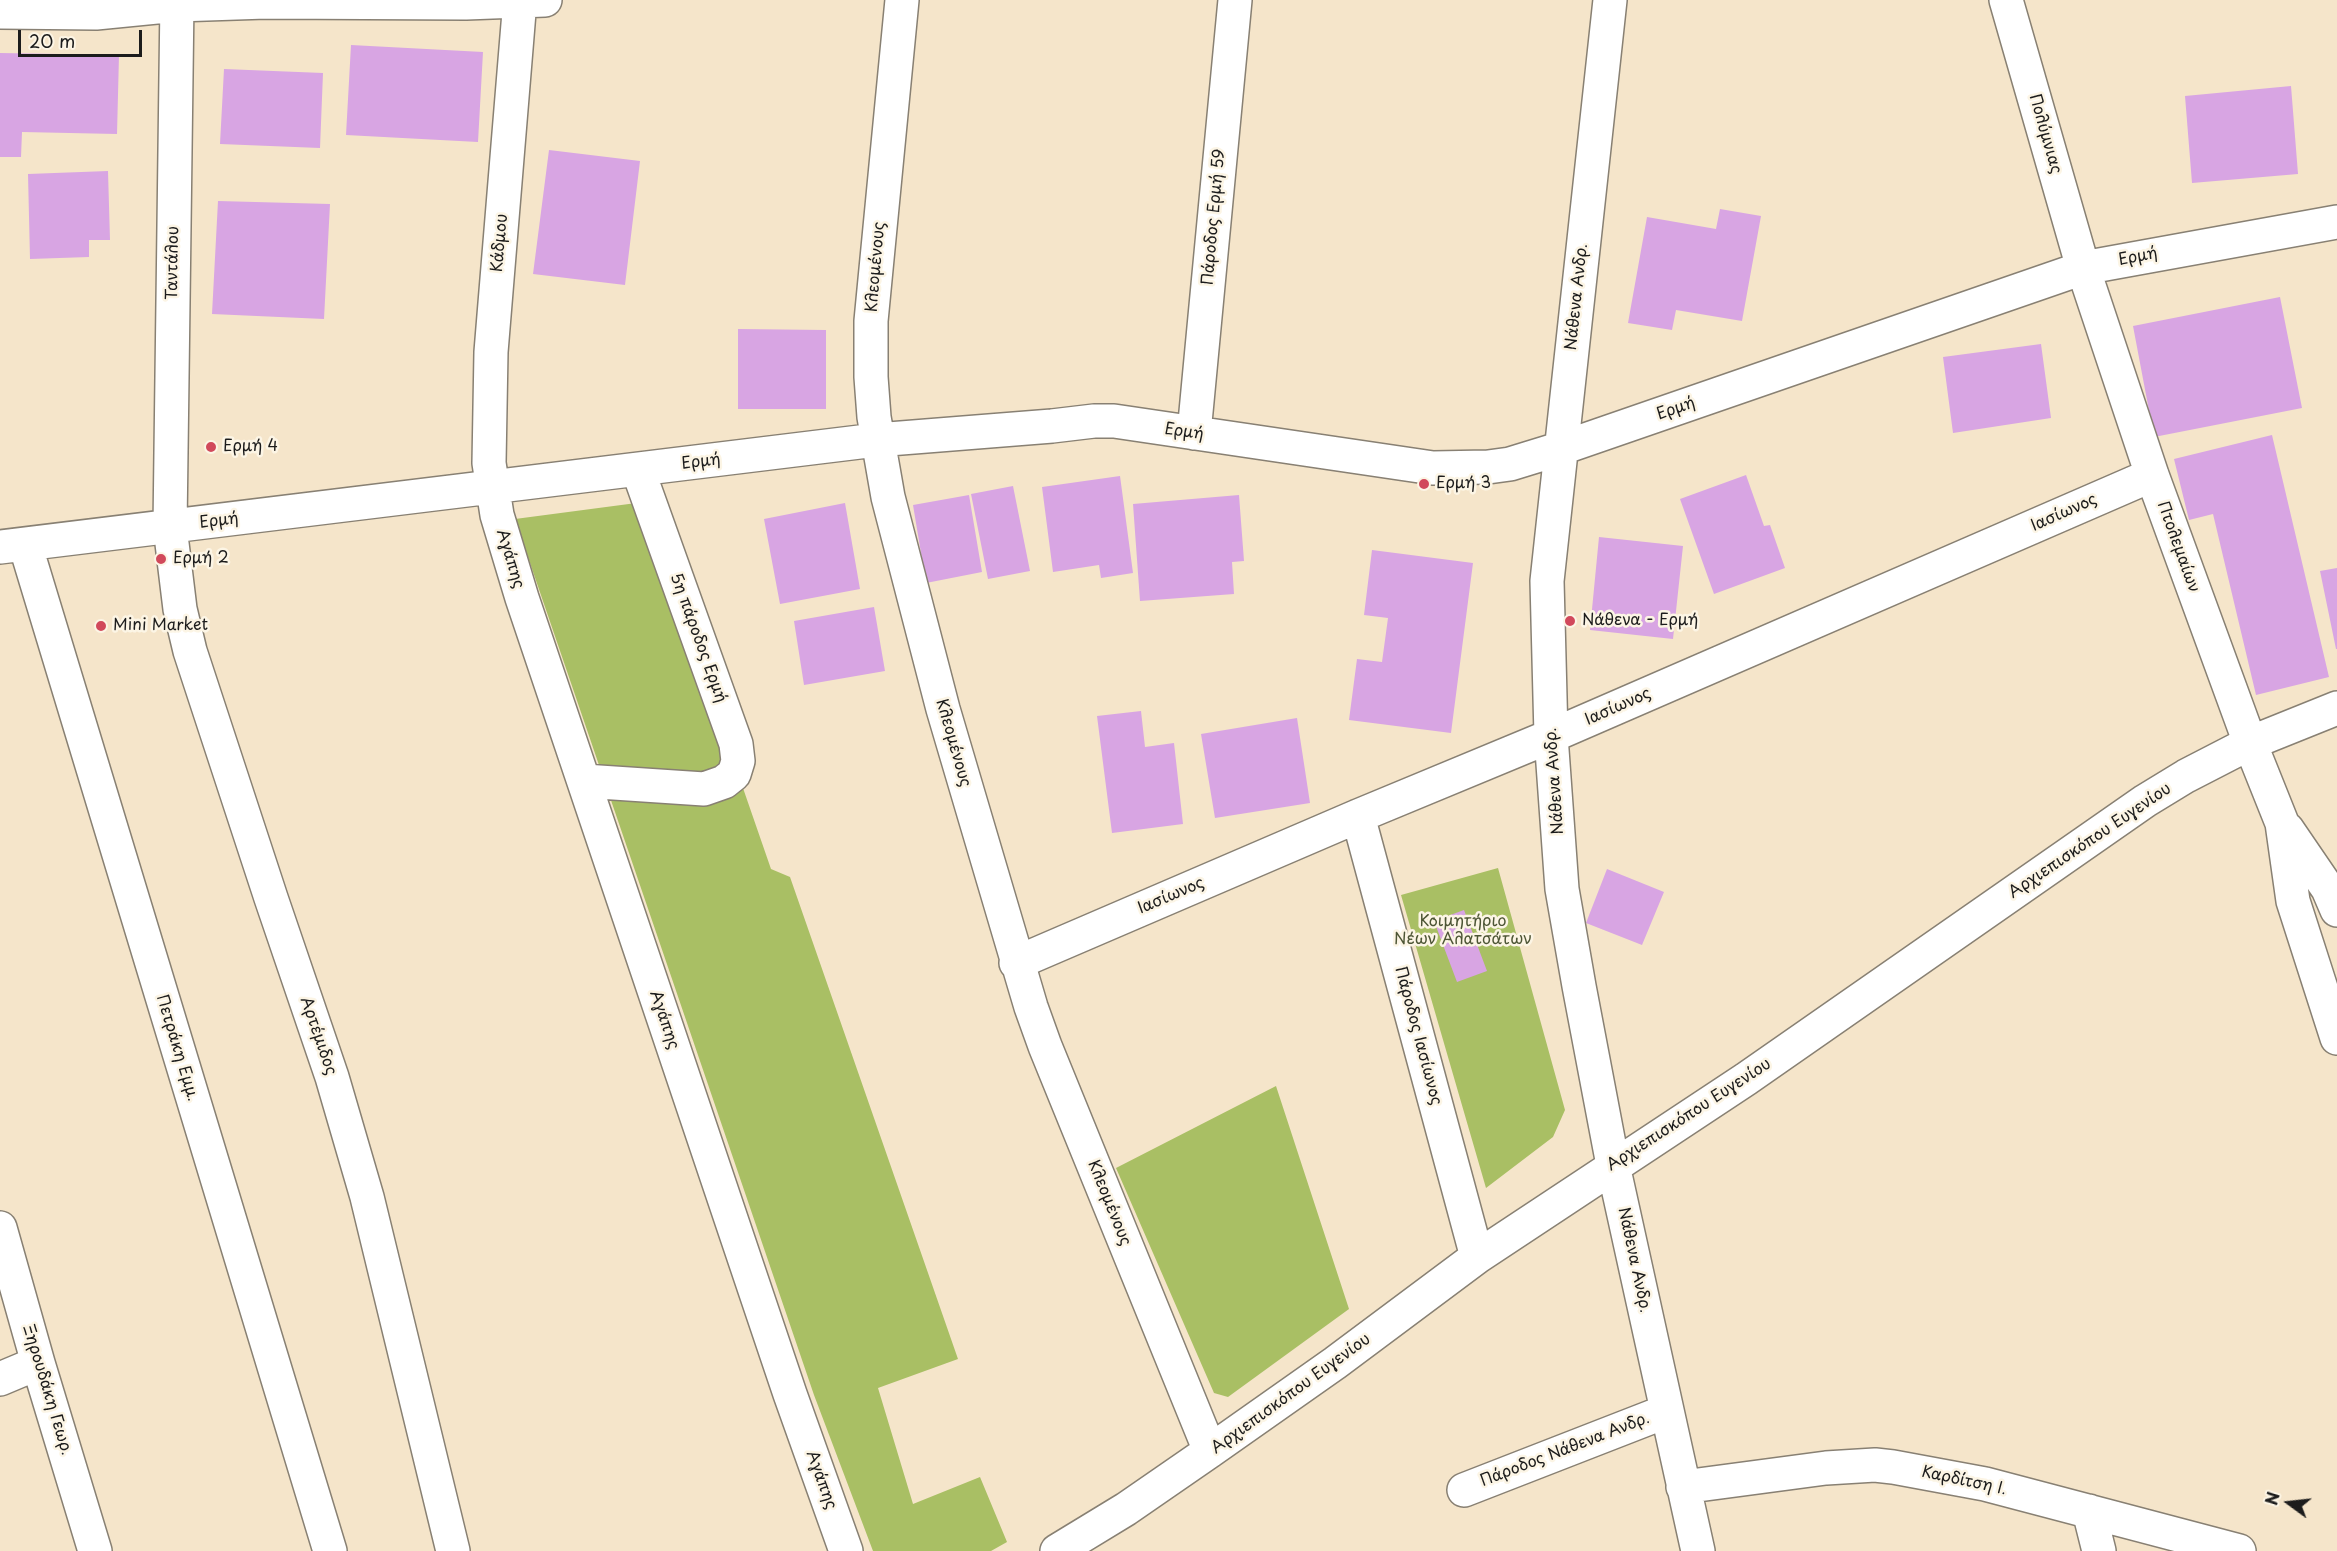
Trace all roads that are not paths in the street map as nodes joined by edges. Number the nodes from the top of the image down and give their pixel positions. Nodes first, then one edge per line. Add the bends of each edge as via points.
1 (520, 0) edge
2 (545, 0) edge
3 (902, 0) edge
4 (1235, 0) edge
5 (1610, 0) edge
6 (2006, 0) edge
7 (177, 3) edge
8 (0, 12) edge
9 (2337, 222) edge
10 (2084, 268) junction
11 (1194, 433) junction
12 (876, 440) junction
13 (1562, 448) junction
14 (638, 471) junction
15 (2152, 475) junction
16 (491, 487) junction
17 (170, 527) junction
18 (12, 546) edge
19 (2337, 708) edge
20 (1551, 736) junction
21 (2250, 743) junction
22 (584, 781) junction
23 (1358, 816) junction
24 (2282, 823) junction
25 (2337, 910) edge
26 (1016, 963) junction
27 (2337, 1038) edge
28 (1613, 1165) junction
29 (0, 1228) edge
30 (1477, 1257) junction
31 (38, 1363) junction
32 (0, 1379) edge
33 (1666, 1411) junction
34 (1210, 1451) junction
35 (1683, 1487) junction
36 (1464, 1490) dead end
37 (2089, 1511) junction
38 (95, 1551) edge
39 (330, 1551) edge
40 (453, 1551) edge
41 (846, 1551) edge
42 (1057, 1551) edge
43 (1698, 1551) edge
44 (2099, 1551) edge
45 (2240, 1551) edge

1 - 2 street
1 - 7 street
1 - 16 street, Κάδμου via 491,352
3 - 12 street, Κλεομένους via 871,321 870,377
4 - 11 street, Πάροδος Ερμή 59
5 - 13 street, Νάθενα Ανδρ.
6 - 10 street, Πολύμνιας
7 - 8 street via 96,13
7 - 17 street, Ταντάλου
9 - 10 street, Ερμή
10 - 13 street, Ερμή
10 - 15 street, Πτολεμαίων
11 - 12 street, Ερμή via 1094,421
11 - 13 street, Ερμή via 1433,468 1510,464
12 - 14 street, Ερμή
12 - 26 street, Κλεομένους via 943,709
13 - 20 street, Νάθενα Ανδρ. via 1547,581
14 - 16 street, Ερμή
14 - 22 street, 5η πάροδος Ερμή via 736,744 738,761 734,774 704,789
15 - 20 street, Ιασίωνος
15 - 21 street, Πτολεμαίων
16 - 17 street, Ερμή
16 - 22 street, Αγάπης via 511,566
17 - 18 street, Ερμή
17 - 40 street, Αρτέμιδος via 180,609 190,651 332,1077 370,1208
18 - 39 street, Πετράκη Εμμ.
19 - 21 street, Αρχιεπισκόπου Ευγενίου
20 - 23 street, Ιασίωνος
20 - 28 street, Νάθενα Ανδρ. via 1562,888
21 - 24 street, Πτολεμαίων
21 - 28 street, Αρχιεπισκόπου Ευγενίου via 2145,801 1746,1079
22 - 41 street, Αγάπης
23 - 26 street, Ιασίωνος
23 - 30 street, Πάροδος Ιασίωνος
24 - 25 street, Πτολεμαίων via 2328,890
24 - 27 street, Πτολεμαίων via 2293,901
26 - 34 street, Κλεομένους via 1045,1046
28 - 30 street, Αρχιεπισκόπου Ευγενίου
28 - 33 street, Νάθενα Ανδρ.
29 - 31 street, Ξηρουδάκη Γεωρ.
30 - 34 street, Αρχιεπισκόπου Ευγενίου
31 - 32 street
31 - 38 street, Ξηρουδάκη Γεωρ.
33 - 35 street, Νάθενα Ανδρ.
33 - 36 street, Πάροδος Νάθενα Ανδρ.
34 - 42 street, Αρχιεπισκόπου Ευγενίου
35 - 37 street, Καρδίτση Ι. via 1875,1465 1973,1482
35 - 43 street, Νάθενα Ανδρ.
37 - 44 street
37 - 45 street, Καρδίτση Ι.

